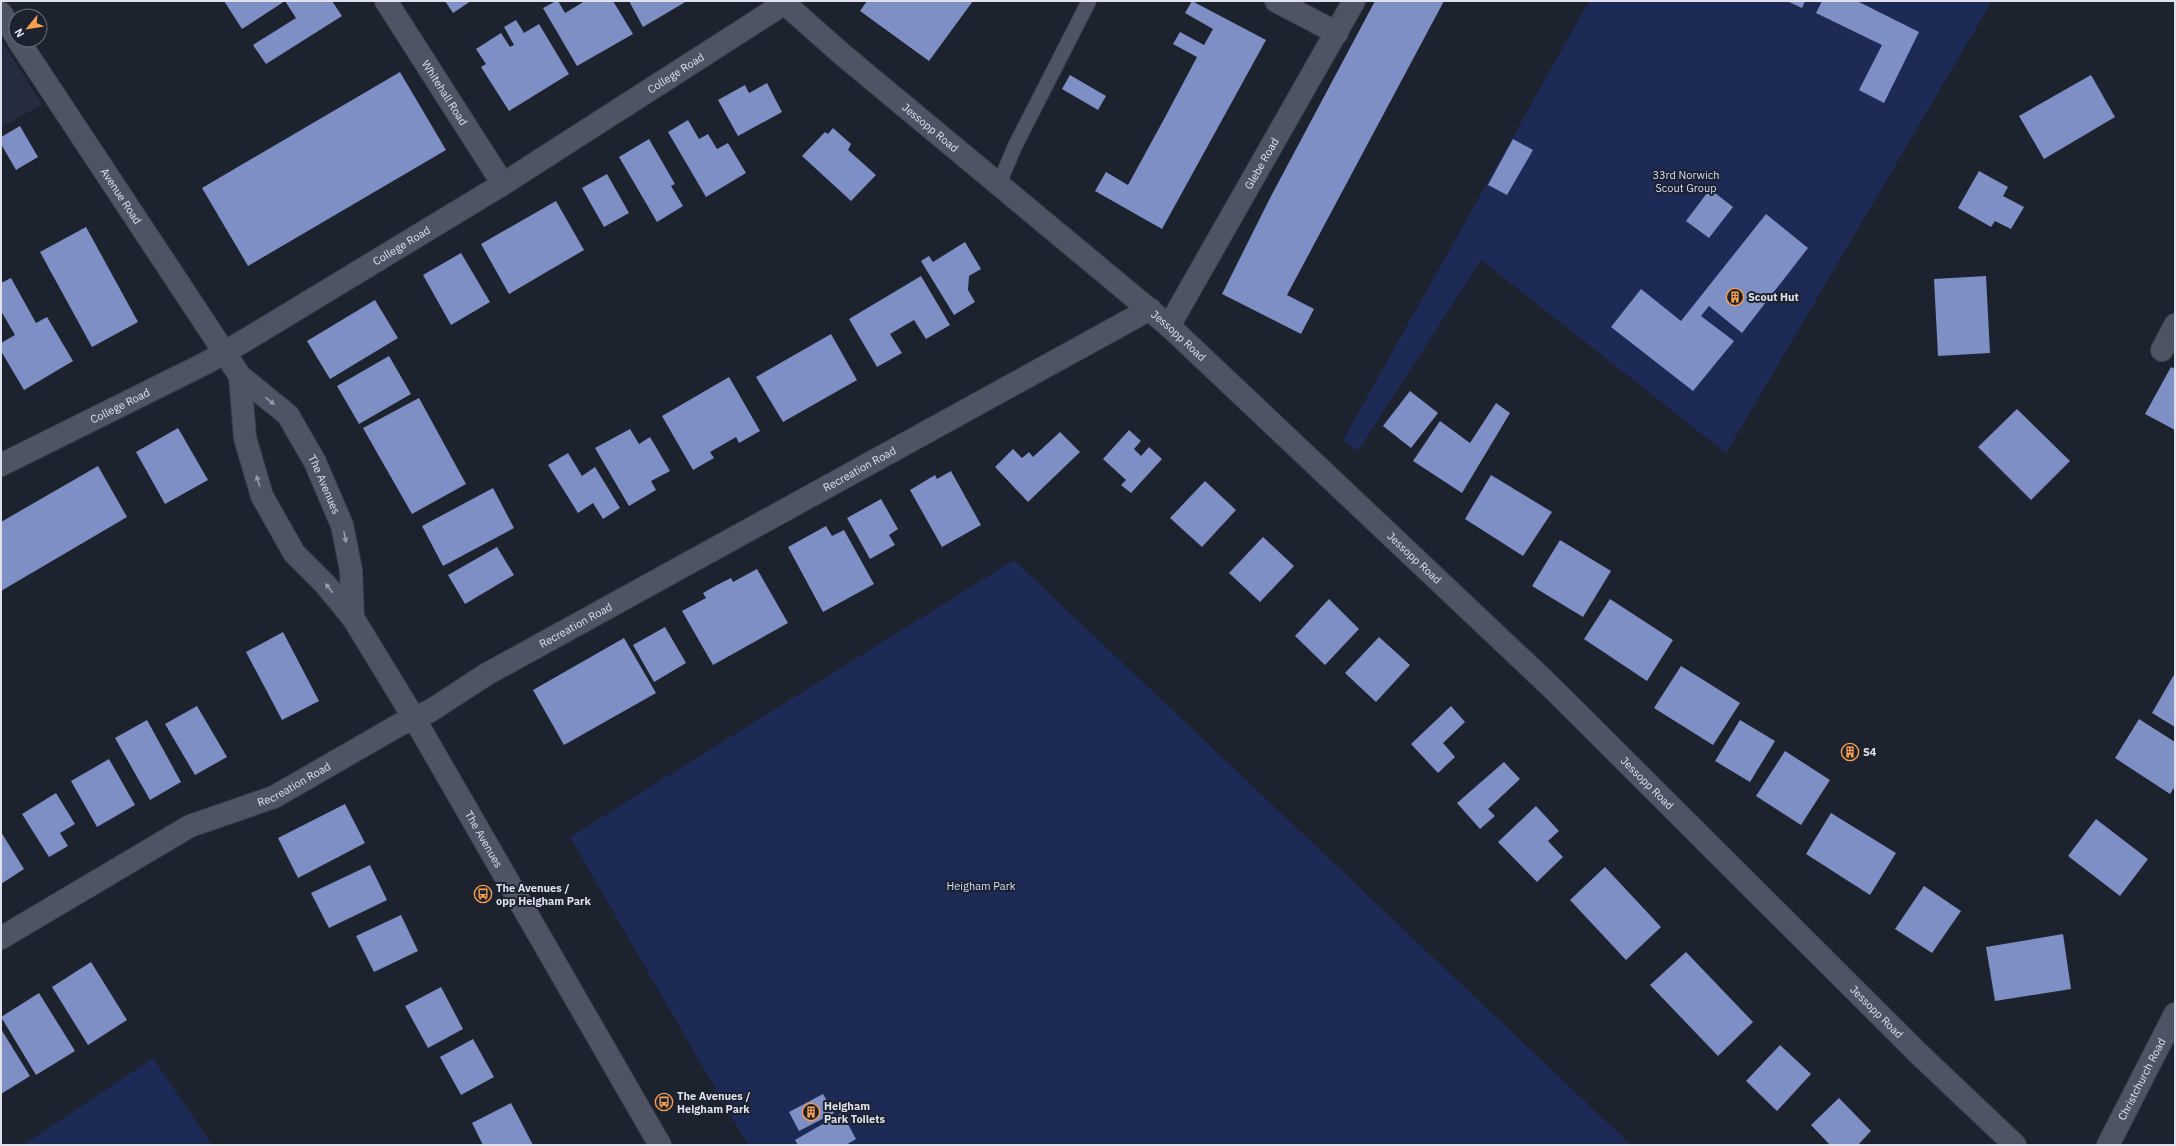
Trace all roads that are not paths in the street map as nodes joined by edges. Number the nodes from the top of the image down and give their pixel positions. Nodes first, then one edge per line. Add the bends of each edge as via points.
1 (386, 1) edge
2 (1089, 1) edge
3 (1276, 1) edge
4 (1354, 1) edge
5 (785, 2) edge
6 (1, 14) edge
7 (8, 24) edge
8 (1337, 33) junction
9 (23, 48) edge
10 (503, 184) junction
11 (999, 184) junction
12 (1150, 309) junction
13 (2175, 325) edge
14 (1169, 326) junction
15 (2162, 350) dead end
16 (225, 352) junction
17 (240, 376) junction
18 (1, 465) edge
19 (353, 618) junction
20 (414, 718) junction
21 (1, 938) edge
22 (2175, 1014) edge
23 (660, 1145) edge
24 (2015, 1145) edge
25 (2108, 1145) edge

1 - 10 street, Whitehall Road
2 - 11 lane via 1015,146
3 - 8 street
4 - 8 street, Glebe Road
5 - 10 street, College Road
5 - 11 street, Jessopp Road via 843,55
6 - 7 street
8 - 14 street, Glebe Road
9 - 16 street, Avenue Road
10 - 16 street, College Road
11 - 12 street, Jessopp Road
12 - 14 street, Jessopp Road
12 - 20 street, Recreation Road via 494,670 430,711
13 - 15 street
14 - 24 street, Jessopp Road via 1549,685 1920,1055
16 - 17 street, The Avenues
16 - 18 street, College Road
19 -> 17 street, The Avenues via 326,584 294,554 262,496 244,438
17 -> 19 street, The Avenues via 288,416 315,462 342,525 351,570
19 - 20 street, The Avenues
20 - 21 street, Recreation Road via 274,797 190,826
20 - 23 street, The Avenues
22 - 25 street, Christchurch Road

